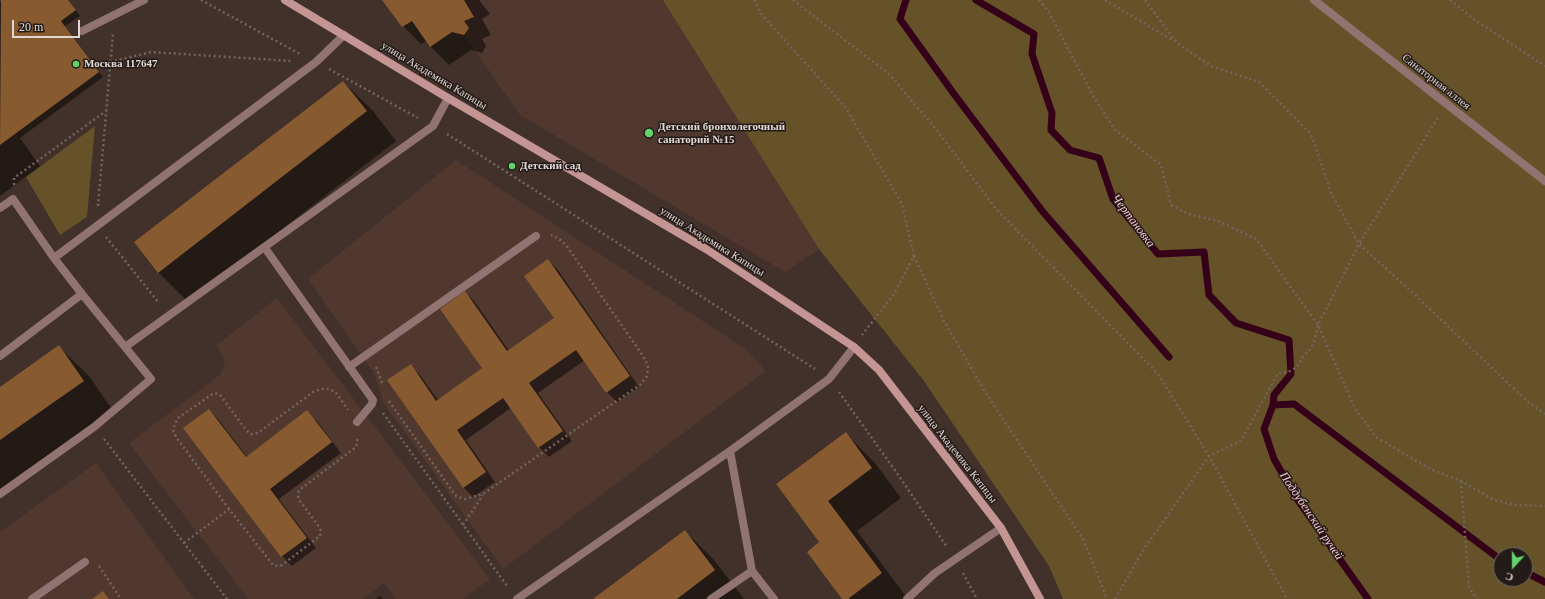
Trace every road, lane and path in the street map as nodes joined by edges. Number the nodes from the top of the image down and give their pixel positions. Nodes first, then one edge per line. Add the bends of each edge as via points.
1 (144, 0) edge
2 (202, 0) edge
3 (285, 0) edge
4 (754, 0) edge
5 (793, 0) edge
6 (1040, 0) edge
7 (1105, 0) edge
8 (1145, 0) edge
9 (1314, 0) edge
10 (1450, 0) edge
11 (114, 15) junction
12 (82, 31) dead end
13 (344, 34) junction
14 (1176, 42) junction
15 (110, 62) junction
16 (316, 62) junction
17 (1545, 66) edge
18 (448, 98) junction
19 (1447, 104) junction
20 (106, 111) junction
21 (433, 126) junction
22 (1545, 181) edge
23 (13, 199) junction
24 (0, 208) edge
25 (97, 226) junction
26 (536, 236) joint
27 (1359, 244) junction
28 (265, 248) junction
29 (914, 256) junction
30 (54, 258) junction
31 (82, 294) junction
32 (169, 316) junction
33 (1318, 325) junction
34 (125, 347) junction
35 (854, 347) junction
36 (370, 352) junction
37 (0, 356) edge
38 (349, 366) junction
39 (829, 379) junction
40 (384, 388) dead end
41 (387, 395) dead end
42 (373, 400) junction
43 (1545, 414) edge
44 (357, 422) junction
45 (94, 427) junction
46 (730, 451) junction
47 (1209, 456) junction
48 (1461, 482) junction
49 (0, 494) edge
50 (483, 494) junction
51 (1545, 506) edge
52 (229, 509) junction
53 (464, 525) junction
54 (1001, 528) junction
55 (184, 543) junction
56 (956, 560) junction
57 (85, 562) joint
58 (752, 571) junction
59 (508, 587) dead end
60 (32, 599) edge
61 (121, 599) edge
62 (227, 599) edge
63 (517, 599) edge
64 (711, 599) edge
65 (774, 599) edge
66 (907, 599) edge
67 (977, 599) edge
68 (1040, 599) edge
69 (1107, 599) edge
70 (1116, 599) edge
71 (1287, 599) edge
72 (1477, 599) edge

1 - 11 lane
2 - 16 path
3 - 13 street, улица Академика Капицы
4 - 29 path via 762,15 845,107 902,204
5 - 47 path via 889,74 935,128 997,210 1158,374
6 - 33 path via 1114,130 1161,165 1171,205 1188,214 1218,221 1256,239
7 - 14 path
8 - 14 path
9 - 19 lane, Санаторная аллея
10 - 17 path via 1475,20
11 - 12 lane
11 - 15 path
13 - 16 lane
13 - 18 street, улица Академика Капицы
14 - 27 path via 1211,66 1259,82 1311,134 1331,193
15 - 16 path via 151,52
15 - 20 path
16 - 21 path
16 - 25 lane
18 - 21 lane
18 - 35 street, улица Академика Капицы via 706,248
19 - 22 lane, Санаторная аллея
19 - 27 path
20 - 23 path via 14,178
20 - 25 path
21 - 28 lane
21 - 39 path
23 - 24 lane
23 - 30 lane
25 - 30 lane
25 - 32 path
26 - 36 lane
26 - 50 path via 547,234 558,238 566,246 643,356 648,366 647,376 640,384
27 - 33 path
27 - 43 path via 1529,403
28 - 32 lane
28 - 38 lane
29 - 35 path via 894,294
29 - 69 path via 944,321 987,395 1083,539
30 - 31 lane
31 - 34 lane
31 - 37 lane
32 - 34 lane
33 - 47 path via 1311,349 1303,356 1298,367 1278,373 1241,441
33 - 48 path via 1355,408 1376,437 1430,469
34 - 45 lane via 151,379
35 - 39 lane
35 - 54 street, улица Академика Капицы via 879,370
36 - 38 lane
36 - 40 path
38 - 42 lane
39 - 46 lane
39 - 56 path
41 - 50 path via 456,496 466,498
42 - 44 lane
42 - 53 path
44 - 52 path via 359,430 356,447 299,491 300,501 319,527 320,536 282,565 273,565
44 - 52 path via 337,394 330,389 321,389 313,392 259,432 251,434 220,395 211,395 178,418 174,430 176,437
45 - 49 lane
45 - 55 path
46 - 58 lane
46 - 63 lane
47 - 70 path via 1144,549
47 - 71 path
48 - 51 path via 1494,500 1516,505
48 - 72 path via 1469,587
50 - 53 path
52 - 55 path
53 - 59 path
54 - 56 lane
54 - 68 street, улица Академика Капицы
55 - 62 path
56 - 66 lane via 936,573
56 - 67 path
57 - 60 lane
57 - 61 path via 97,564
58 - 64 lane
58 - 65 lane

